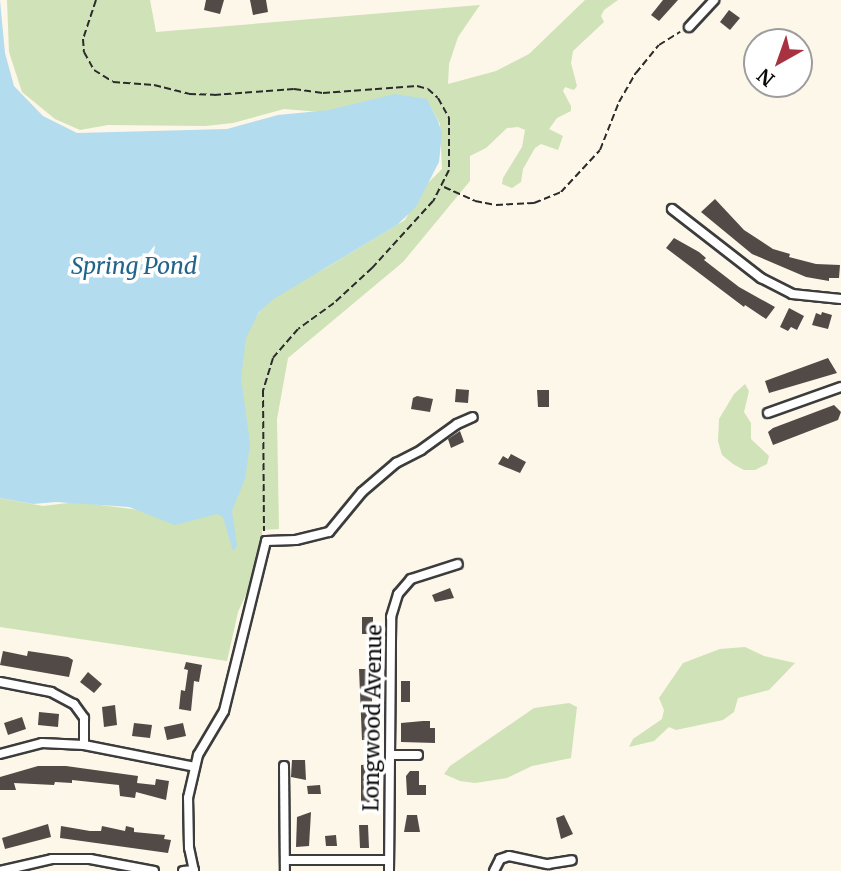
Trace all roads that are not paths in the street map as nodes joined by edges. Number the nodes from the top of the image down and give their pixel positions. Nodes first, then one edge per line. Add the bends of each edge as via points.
1 (714, 0) edge
2 (689, 27) road end
3 (672, 209) dead end
4 (841, 299) edge
5 (841, 387) edge
6 (768, 413) dead end
7 (474, 417) dead end
8 (458, 564) dead end
9 (0, 682) edge
10 (84, 745) junction
11 (0, 754) edge
12 (390, 755) junction
13 (418, 755) dead end
14 (284, 766) dead end
15 (195, 767) junction
16 (285, 860) junction
17 (389, 860) junction
18 (572, 860) dead end
19 (0, 871) edge
20 (155, 871) edge
21 (183, 871) edge
22 (194, 871) edge
23 (285, 871) edge
24 (389, 871) edge
25 (494, 871) edge

1 - 2 street
3 - 4 street via 761,278 792,294
5 - 6 street
7 - 15 street via 396,463 362,492 329,532 266,541 224,711
8 - 12 street, Longwood Avenue via 411,579 398,594 389,636
9 - 10 street via 51,692 74,704 83,719
10 - 11 street via 42,743
10 - 15 street
12 - 13 street
12 - 17 street, Longwood Avenue
14 - 16 street
15 - 22 street via 188,798 188,848
16 - 17 street
16 - 23 street
17 - 24 street, Longwood Avenue
18 - 25 street via 548,863 509,856 498,862
19 - 20 street via 52,859 78,859
21 - 22 street

